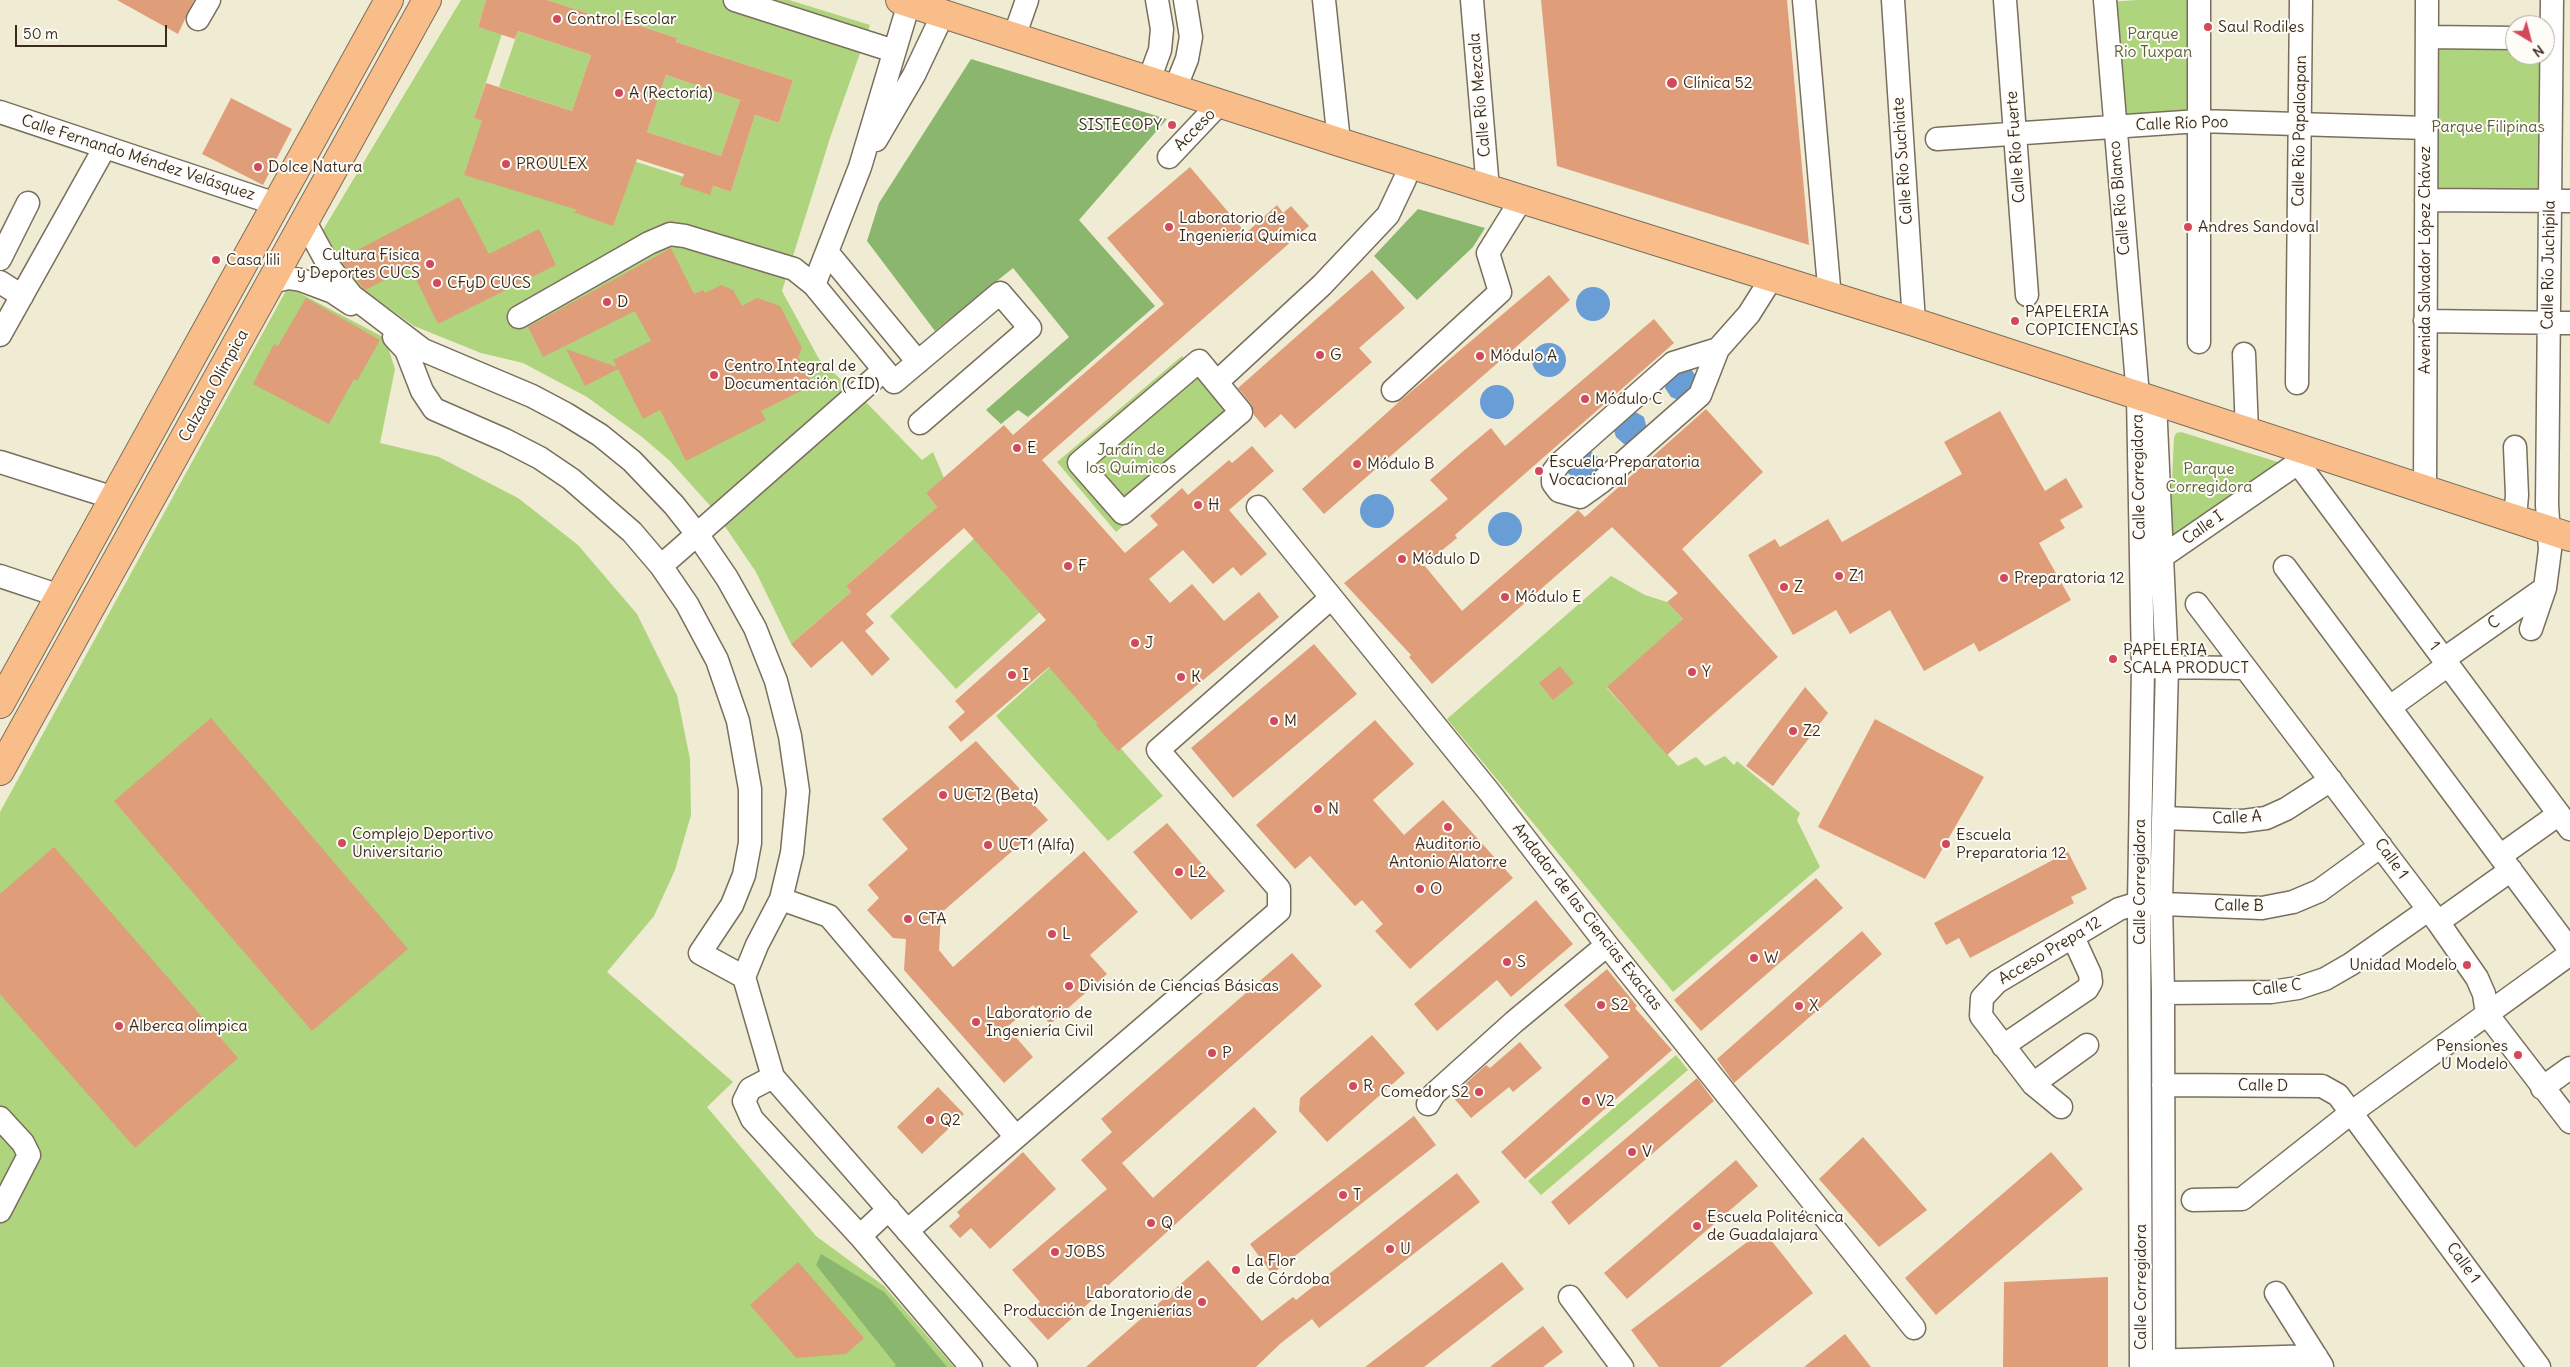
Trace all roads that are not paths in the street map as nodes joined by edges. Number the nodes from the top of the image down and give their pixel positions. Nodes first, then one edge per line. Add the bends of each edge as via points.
1 (389, 0) edge
2 (427, 0) edge
3 (734, 0) edge
4 (1028, 0) edge
5 (1157, 0) edge
6 (1185, 0) edge
7 (1324, 0) edge
8 (1472, 0) edge
9 (1804, 0) edge
10 (1893, 0) edge
11 (2005, 0) edge
12 (2105, 0) edge
13 (2199, 0) edge
14 (2301, 0) edge
15 (2427, 0) edge
16 (2552, 0) edge
17 (905, 1) edge
18 (943, 14) junction
19 (1014, 37) junction
20 (2427, 37) junction
21 (2505, 38) edge
22 (2556, 38) edge
23 (894, 51) junction
24 (1148, 80) junction
25 (1175, 88) junction
26 (1220, 103) junction
27 (0, 112) edge
28 (2199, 121) junction
29 (2300, 124) junction
30 (2114, 126) junction
31 (2426, 128) junction
32 (2014, 133) junction
33 (1937, 139) dead end
34 (1339, 142) junction
35 (105, 147) junction
36 (1170, 157) dead end
37 (1409, 164) junction
38 (860, 167) junction
39 (1488, 189) junction
40 (1521, 200) junction
41 (2426, 200) junction
42 (2560, 201) edge
43 (28, 203) dead end
44 (276, 204) junction
45 (305, 222) junction
46 (827, 252) junction
47 (0, 258) edge
48 (1771, 279) junction
49 (0, 282) edge
50 (271, 282) junction
51 (814, 285) junction
52 (2027, 294) dead end
53 (22, 296) junction
54 (1830, 298) junction
55 (519, 317) dead end
56 (2425, 321) junction
57 (1914, 322) junction
58 (2559, 323) edge
59 (0, 335) edge
60 (2198, 342) dead end
61 (1718, 349) junction
62 (2244, 354) dead end
63 (418, 358) junction
64 (918, 362) junction
65 (889, 376) junction
66 (1217, 382) junction
67 (2297, 382) dead end
68 (1393, 390) dead end
69 (2147, 399) junction
70 (920, 423) dead end
71 (2247, 432) junction
72 (2515, 447) dead end
73 (2305, 458) junction
74 (0, 462) edge
75 (2425, 490) junction
76 (114, 498) junction
77 (2150, 499) junction
78 (1258, 507) dead end
79 (2515, 519) junction
80 (697, 534) junction
81 (2560, 534) edge
82 (2163, 556) junction
83 (2140, 559) junction
84 (661, 566) junction
85 (2285, 567) dead end
86 (0, 576) edge
87 (2545, 588) junction
88 (60, 596) junction
89 (1331, 598) junction
90 (2197, 604) dead end
91 (2530, 629) dead end
92 (2166, 631) junction
93 (2142, 633) junction
94 (2446, 662) junction
95 (2142, 667) junction
96 (2167, 667) junction
97 (2244, 668) junction
98 (0, 704) edge
99 (2390, 707) junction
100 (0, 771) edge
101 (2332, 780) junction
102 (2164, 818) junction
103 (2565, 821) edge
104 (2381, 846) junction
105 (2506, 863) junction
106 (780, 899) junction
107 (2150, 902) junction
108 (2433, 916) junction
109 (2073, 936) junction
110 (1607, 945) junction
111 (2570, 952) edge
112 (744, 977) junction
113 (2164, 993) junction
114 (2487, 1014) junction
115 (2088, 1045) dead end
116 (2003, 1046) junction
117 (2570, 1068) edge
118 (773, 1077) junction
119 (2033, 1084) junction
120 (2164, 1085) junction
121 (2542, 1088) junction
122 (1428, 1104) dead end
123 (2061, 1107) dead end
124 (2352, 1112) junction
125 (0, 1118) edge
126 (2570, 1122) edge
127 (1016, 1136) junction
128 (2193, 1200) dead end
129 (889, 1209) junction
130 (0, 1210) edge
131 (907, 1231) junction
132 (860, 1236) junction
133 (2141, 1239) junction
134 (2164, 1240) junction
135 (2276, 1293) dead end
136 (1570, 1297) dead end
137 (1914, 1328) dead end
138 (2319, 1362) edge
139 (2164, 1363) edge
140 (2141, 1364) edge
141 (971, 1367) edge
142 (1026, 1367) edge
143 (1622, 1367) edge
144 (2539, 1367) edge

1 - 44 main road, Calzada Olímpica
2 - 45 main road, Calzada Olímpica
3 - 23 street
4 - 19 street
5 - 24 street via 1162,29 1160,50
6 - 25 street via 1191,37 1187,59
7 - 34 street
8 - 39 street, Calle Río Mezcala
9 - 54 street
10 - 57 street, Calle Río Suchiate
11 - 32 street, Calle Río Fuerte
12 - 30 street, Calle Río Blanco
13 - 28 street
14 - 29 street, Calle Río Papaloapan
15 - 20 street, Avenida Salvador López Chávez
16 - 22 street, Calle Río Juchipila
17 - 18 main road
17 - 23 street
18 - 19 main road
18 - 38 street via 914,75
19 - 24 main road
20 - 21 street
20 - 31 street, Avenida Salvador López Chávez
22 - 42 street, Calle Río Juchipila
23 - 38 street
24 - 25 main road
25 - 26 main road
26 - 34 main road
26 - 36 street, Acceso
27 - 35 street, Calle Fernando Méndez Velásquez
28 - 29 street, Calle Río Poo
28 - 30 street, Calle Río Poo
28 - 60 street
29 - 31 street, Calle Río Poo
29 - 67 street, Calle Río Papaloapan
30 - 32 street, Calle Río Poo
30 - 69 street, Calle Río Blanco
31 - 41 street, Avenida Salvador López Chávez
32 - 33 street, Calle Río Poo
32 - 52 street, Calle Río Fuerte
34 - 37 main road
35 - 44 street, Calle Fernando Méndez Velásquez
35 - 53 street
37 - 39 main road
37 - 66 street via 1388,215 1322,285
38 - 46 street
39 - 40 main road
40 - 48 main road
40 - 68 street via 1488,253 1500,292
41 - 42 street
41 - 56 street, Avenida Salvador López Chávez
42 - 58 street, Calle Río Juchipila
43 - 47 street
44 - 76 main road, Calzada Olímpica
45 - 50 main road, Calzada Olímpica
45 - 63 street via 330,268 352,296
46 - 51 street
46 - 64 street
48 - 54 main road
48 - 61 street via 1750,314
49 - 53 street
50 - 63 street via 288,278 301,280 333,292 393,335
50 - 100 main road, Calzada Olímpica
51 - 55 street via 794,269 670,234
51 - 65 street
53 - 59 street
54 - 57 main road
56 - 58 street
56 - 75 street, Avenida Salvador López Chávez
57 - 69 main road
58 - 81 street, Calle Río Juchipila via 2546,505
61 - 61 street via 1673,363 1560,463 1553,472 1553,483 1559,491 1580,497 1700,395
62 - 71 street
63 - 80 street via 532,396 600,435 632,462
63 - 84 street via 422,391 434,409 505,440 571,479 632,532
64 - 65 street
64 - 70 street via 1000,293 1030,328
65 - 80 street
66 - 66 street via 1241,412 1124,512 1079,464 1198,361
69 - 71 main road
69 - 77 street, Calle Corregidora
71 - 73 main road
72 - 79 street
73 - 75 main road
73 - 82 street, Calle I
73 - 94 street, 1
74 - 76 street
75 - 79 main road
76 - 88 main road, Calzada Olímpica
77 - 82 street, Calle Corregidora
77 - 83 street, Calle Corregidora
78 - 89 street, Andador de las Ciencias Exactas
79 - 81 main road
80 - 84 street
80 - 106 street via 755,628 776,681 790,736 798,791 792,854
81 - 87 street via 2549,560
82 - 83 street, Calle I
82 - 92 street, Calle Corregidora
83 - 93 street, Calle Corregidora
84 - 112 street via 687,604 717,660 738,721 750,789 750,842 744,875 732,905 700,953
85 - 99 street
86 - 88 street
87 - 91 street
87 - 94 street, C
88 - 98 main road, Calzada Olímpica
89 - 110 street, Andador de las Ciencias Exactas via 1485,786
89 - 127 street via 1158,750 1279,888 1279,911
90 - 97 street, Calle 1
92 - 93 street
92 - 96 street, Calle Corregidora
93 - 95 street, Calle Corregidora
94 - 99 street, C
94 - 103 street, 1
95 - 96 street
95 - 107 street, Calle Corregidora
96 - 97 street
96 - 102 street, Calle Corregidora
97 - 101 street, Calle 1
99 - 105 street
101 - 102 street, Calle A via 2266,818 2243,821
101 - 104 street, Calle 1
102 - 107 street, Calle Corregidora
103 - 105 street, Calle C
104 - 107 street, Calle B via 2319,891 2293,902 2262,908
104 - 108 street, Calle 1
105 - 108 street, Calle C
105 - 111 street
106 - 112 street via 756,945
106 - 127 street via 829,916
107 - 109 street, Acceso Prepa 12 via 2119,910
107 - 113 street, Calle Corregidora
107 - 133 street, Calle Corregidora
108 - 113 street, Calle C via 2325,979 2298,988 2271,992
108 - 114 street, Calle 1 via 2477,978
109 - 116 street via 2090,974 2091,982 2087,989
109 - 116 street, Acceso Prepa 12 via 1997,982 1982,998 1981,1016
110 - 122 street via 1448,1081
110 - 137 street, Andador de las Ciencias Exactas
111 - 114 street
112 - 118 street
113 - 120 street, Calle Corregidora
114 - 121 street, Calle 1
114 - 124 street
115 - 119 street
116 - 119 street, Acceso Prepa 12
117 - 121 street
118 - 129 street
118 - 132 street via 755,1085 745,1095 749,1114
119 - 123 street, Acceso Prepa 12
120 - 124 street, Calle D via 2322,1086 2338,1095
120 - 134 street, Calle Corregidora
121 - 126 street, Calle 1
124 - 128 street via 2242,1199
124 - 144 street, Calle 1
125 - 130 street via 23,1143 29,1156
127 - 131 street
129 - 131 street
129 - 132 street
131 - 142 street
132 - 141 street
133 - 134 street
133 - 140 street, Calle Corregidora
134 - 139 street, Calle Corregidora
135 - 138 street
136 - 143 street
138 - 139 street
139 - 140 street

